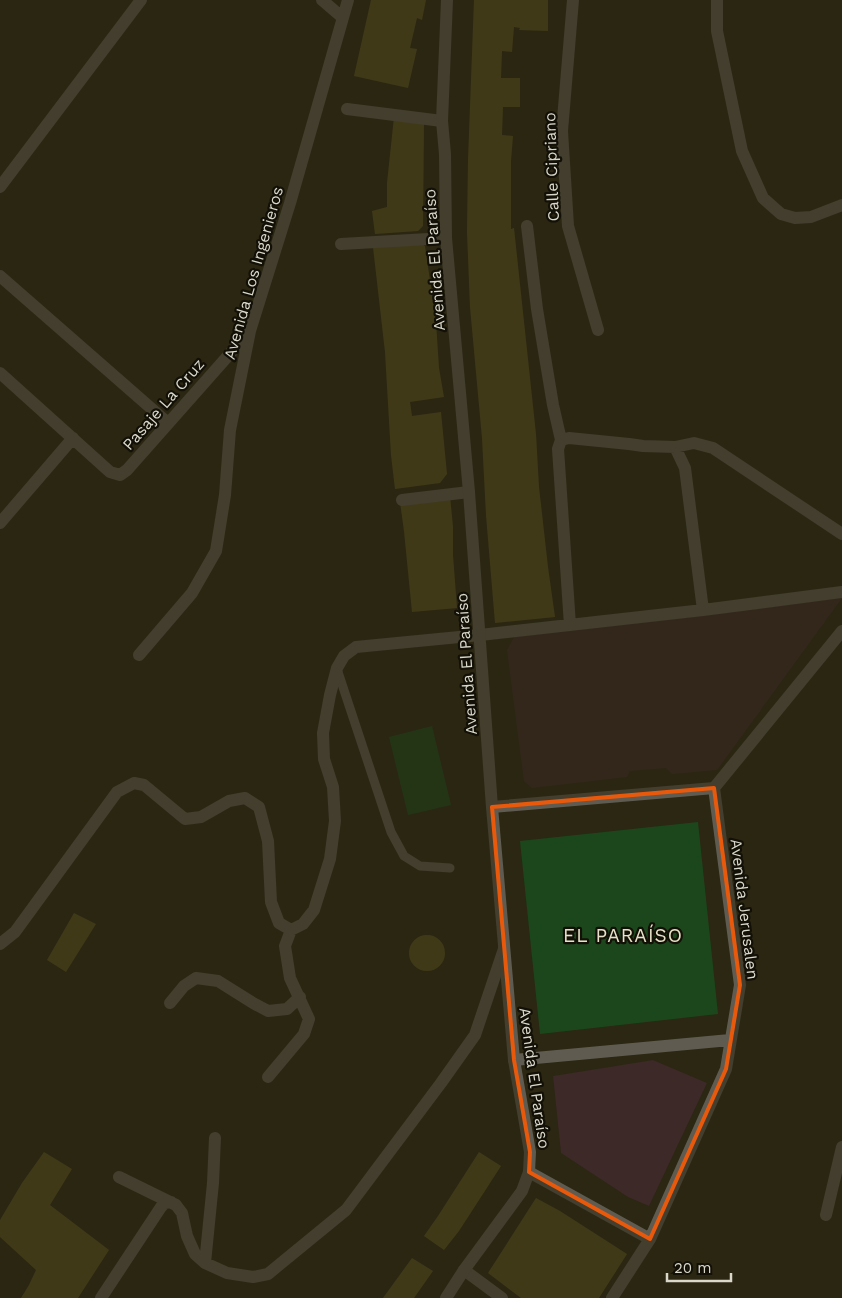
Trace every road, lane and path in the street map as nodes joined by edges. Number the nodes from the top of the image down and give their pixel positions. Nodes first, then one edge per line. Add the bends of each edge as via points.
1 (141, 0) edge
2 (322, 0) edge
3 (348, 0) edge
4 (447, 0) edge
5 (573, 0) edge
6 (717, 0) edge
7 (343, 18) junction
8 (346, 109) dead end
9 (442, 121) junction
10 (0, 186) edge
11 (842, 205) edge
12 (527, 226) dead end
13 (446, 238) junction
14 (341, 244) dead end
15 (0, 276) edge
16 (598, 330) dead end
17 (250, 331) junction
18 (0, 372) edge
19 (168, 423) junction
20 (73, 438) junction
21 (561, 440) junction
22 (675, 447) junction
23 (469, 492) junction
24 (402, 500) dead end
25 (0, 523) edge
26 (842, 534) edge
27 (842, 592) edge
28 (703, 610) junction
29 (570, 625) junction
30 (842, 631) edge
31 (480, 636) junction
32 (139, 656) dead end
33 (337, 668) junction
34 (714, 788) junction
35 (492, 807) junction
36 (450, 868) dead end
37 (291, 930) junction
38 (0, 944) edge
39 (504, 949) junction
40 (300, 997) junction
41 (170, 1003) dead end
42 (730, 1040) junction
43 (514, 1060) junction
44 (268, 1077) dead end
45 (215, 1138) dead end
46 (842, 1147) edge
47 (529, 1172) junction
48 (118, 1176) dead end
49 (170, 1202) junction
50 (826, 1215) dead end
51 (650, 1239) junction
52 (205, 1263) junction
53 (464, 1270) junction
54 (101, 1298) edge
55 (446, 1298) edge
56 (502, 1298) edge
57 (612, 1298) edge

1 - 10 street
2 - 7 street
3 - 7 street, Avenida Los Ingenieros
4 - 9 street, Avenida El Paraíso
5 - 16 street, Calle Cipriano via 562,131 568,226
6 - 11 street via 717,31 742,151 762,198 781,214 795,218 811,217
7 - 17 street, Avenida Los Ingenieros
8 - 9 street
9 - 13 street, Avenida El Paraíso
12 - 21 street via 537,309
13 - 14 street
13 - 23 street, Avenida El Paraíso
15 - 19 street
17 - 19 street, Pasaje La Cruz
17 - 32 street, Avenida Los Ingenieros via 230,430 225,495 216,551 192,593
18 - 20 street
19 - 20 street, Pasaje La Cruz via 120,475 110,472
20 - 25 street
21 - 22 street
21 - 29 street via 558,449
22 - 26 street via 694,443 713,448
22 - 28 street via 685,468
23 - 24 street
23 - 31 street, Avenida El Paraíso
27 - 28 street
28 - 29 street
29 - 31 street
30 - 34 street
31 - 33 street via 356,647 344,656
31 - 35 street, Avenida El Paraíso
33 - 36 lane via 391,832 404,856 420,866
33 - 37 street via 323,733 324,759 333,787 336,821 330,859 314,910 303,924
34 - 35 street
34 - 42 street, Avenida Jerusalen via 740,985
35 - 39 street, Avenida El Paraíso
37 - 38 street via 279,923 271,902 268,841 259,807 245,798 229,801 201,817 186,819 144,785 134,783 118,792 15,932
37 - 40 street via 285,946 290,978
39 - 43 street, Avenida El Paraíso
39 - 52 street via 475,1035 346,1210 268,1274 253,1277 227,1273
40 - 41 street via 287,1008 268,1010 218,981 196,978 184,986
40 - 44 street via 309,1019 304,1034
42 - 43 street
42 - 51 street, Avenida Jerusalen via 726,1069
43 - 47 street, Avenida El Paraíso via 530,1152
45 - 52 street
46 - 50 street
47 - 51 street
47 - 53 street, Avenida El Paraíso via 522,1191
48 - 49 street
49 - 52 street via 182,1213 195,1254
49 - 54 street via 161,1207
51 - 57 street, Avenida Jerusalen
53 - 55 street, Avenida El Paraíso
53 - 56 street

